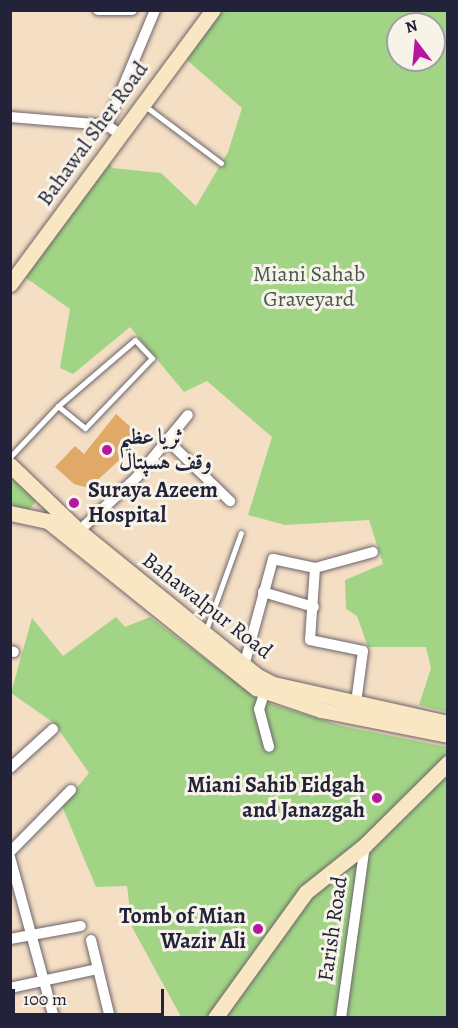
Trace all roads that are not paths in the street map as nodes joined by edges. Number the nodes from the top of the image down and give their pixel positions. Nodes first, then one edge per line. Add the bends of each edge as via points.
1 (98, 10) edge
2 (132, 10) edge
3 (155, 10) edge
4 (213, 10) edge
5 (144, 105) junction
6 (10, 117) edge
7 (107, 125) junction
8 (122, 136) junction
9 (221, 163) dead end
10 (10, 284) edge
11 (58, 406) junction
12 (188, 415) dead end
13 (167, 440) junction
14 (10, 457) edge
15 (10, 465) edge
16 (230, 501) dead end
17 (10, 513) edge
18 (79, 531) junction
19 (241, 533) dead end
20 (373, 552) dead end
21 (315, 568) junction
22 (263, 592) junction
23 (314, 607) junction
24 (204, 634) junction
25 (244, 666) junction
26 (265, 691) junction
27 (356, 703) junction
28 (447, 723) edge
29 (53, 729) dead end
30 (447, 735) edge
31 (269, 747) dead end
32 (447, 763) edge
33 (10, 768) edge
34 (71, 790) dead end
35 (365, 845) junction
36 (11, 857) edge
37 (81, 926) dead end
38 (33, 935) junction
39 (10, 939) edge
40 (91, 940) dead end
41 (98, 969) junction
42 (46, 980) junction
43 (10, 988) edge
44 (54, 1017) edge
45 (110, 1017) edge
46 (215, 1017) edge
47 (341, 1017) edge

1 - 2 street
3 - 7 street
4 - 5 main road, Bahawal Sher Road
5 - 8 main road, Bahawal Sher Road
5 - 9 lane
6 - 7 street
7 - 8 street
8 - 10 main road, Bahawal Sher Road
11 - 11 lane via 135,340 152,358 85,428
11 - 14 lane
12 - 13 street
13 - 16 street
13 - 18 street
15 - 18 main road, Bahawalpur Road
17 - 26 main road, Bahawalpur Road via 48,521 233,673
18 - 24 main road, Bahawalpur Road
19 - 24 lane
20 - 21 street
21 - 22 street via 273,559
21 - 23 street
22 - 23 street
22 - 25 street
23 - 27 street via 310,640 363,651
24 - 25 main road, Bahawalpur Road
25 - 27 main road, Bahawalpur Road via 273,684
26 - 30 main road, Bahawalpur Road via 348,716
26 - 31 street via 259,709
27 - 28 main road, Bahawalpur Road
29 - 33 street
32 - 35 main road
34 - 36 street
35 - 46 main road via 306,892
35 - 47 street, Farish Road
36 - 38 street
37 - 38 street
38 - 39 street
38 - 42 street
40 - 41 street
41 - 42 street
41 - 45 street
42 - 43 street
42 - 44 street

